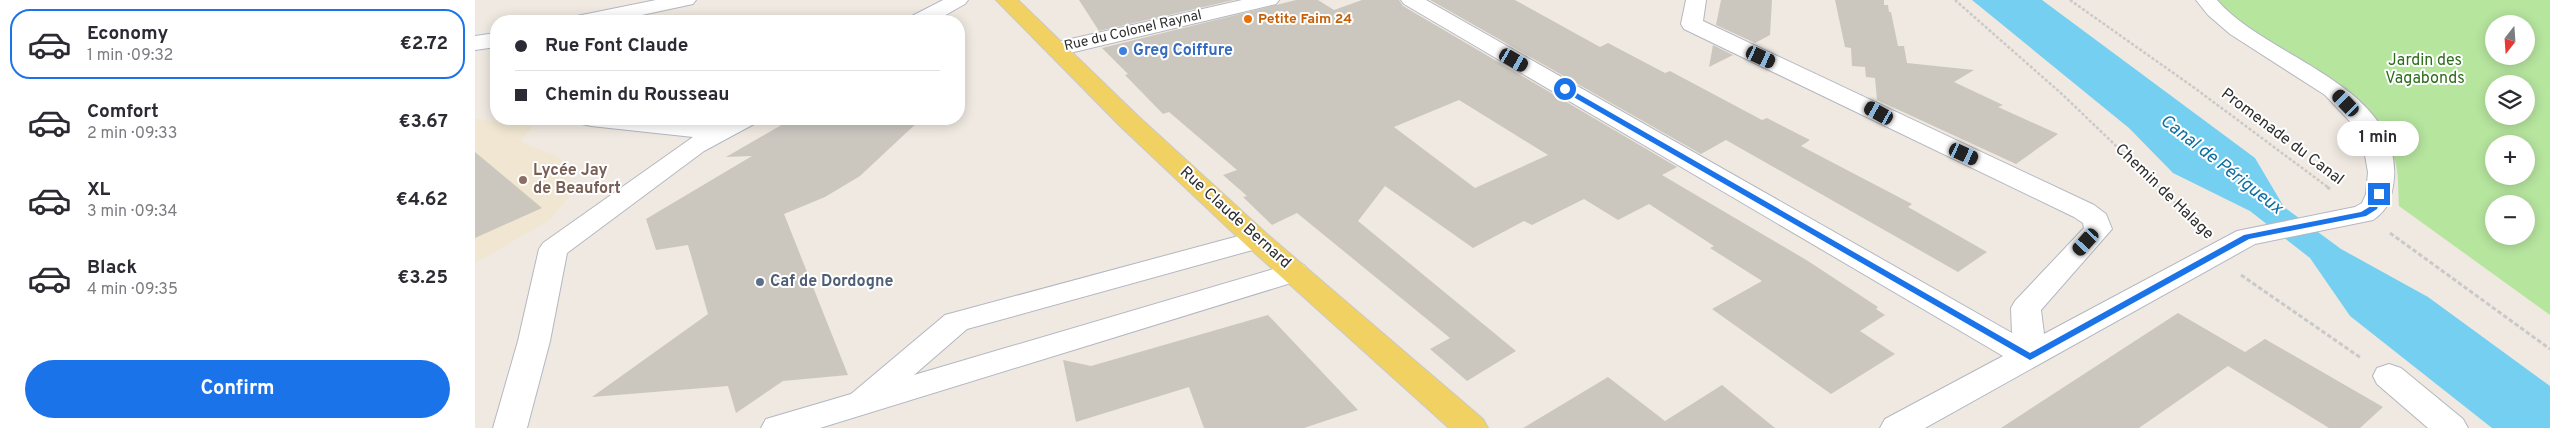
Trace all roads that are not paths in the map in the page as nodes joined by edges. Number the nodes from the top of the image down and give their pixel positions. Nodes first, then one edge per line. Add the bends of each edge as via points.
1 (686, 0) edge
2 (958, 0) edge
3 (1006, 0) edge
4 (1411, 0) edge
5 (1696, 0) edge
6 (2206, 0) edge
7 (1262, 1) edge
8 (614, 15) edge
9 (931, 15) edge
10 (490, 41) edge
11 (475, 43) edge
12 (1057, 49) junction
13 (645, 125) edge
14 (733, 125) edge
15 (720, 132) junction
16 (1257, 240) junction
17 (1294, 272) junction
18 (2030, 357) junction
19 (2389, 376) road end
20 (857, 405) junction
21 (510, 428) edge
22 (777, 428) edge
23 (1471, 428) edge
24 (1897, 428) edge
25 (2451, 428) edge

1 - 8 street
2 - 9 street
3 - 12 main road, Rue Claude Bernard
4 - 18 street
5 - 18 street via 1692,24 2084,211 2095,220 2098,230 2026,308
6 - 18 street via 2238,29 2333,90 2373,131 2381,172 2374,207 2363,214 2236,243
7 - 12 street, Rue du Colonel Raynal
10 - 11 street
12 - 16 main road, Rue Claude Bernard
13 - 15 street
14 - 15 street
15 - 21 street via 695,146 553,249 534,342
16 - 17 main road, Rue Claude Bernard
16 - 20 street via 956,322
17 - 20 street
17 - 23 main road, Rue Claude Bernard
18 - 24 street
19 - 25 street
20 - 22 street

